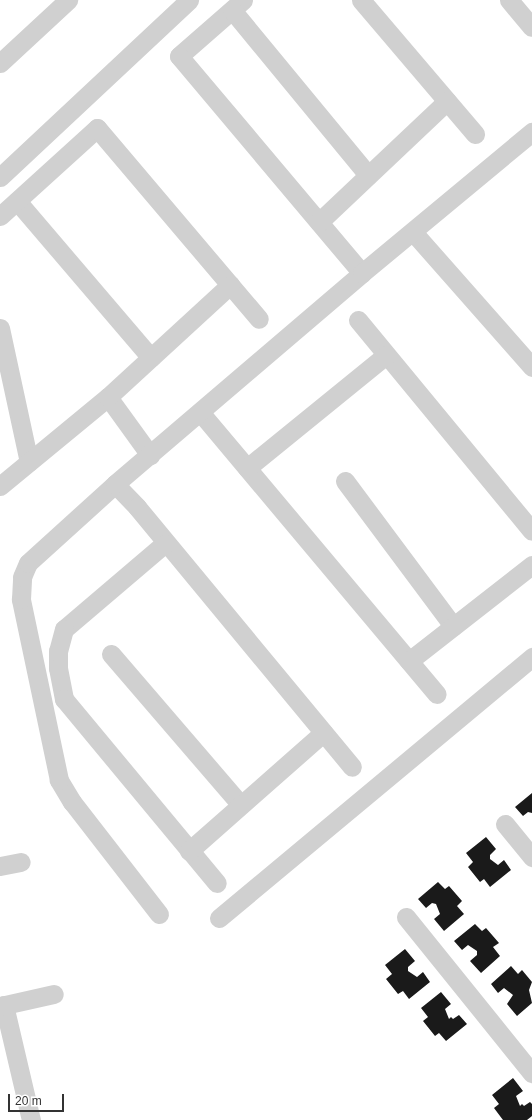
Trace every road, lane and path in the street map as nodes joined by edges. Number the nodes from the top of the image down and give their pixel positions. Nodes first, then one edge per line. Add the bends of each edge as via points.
1 (68, 0) edge
2 (189, 0) edge
3 (361, 0) edge
4 (509, 0) edge
5 (237, 5) edge
6 (532, 26) edge
7 (0, 63) edge
8 (447, 101) junction
9 (532, 132) edge
10 (475, 134) dead end
11 (368, 175) junction
12 (0, 177) edge
13 (17, 200) junction
14 (0, 216) edge
15 (319, 222) junction
16 (413, 232) junction
17 (362, 273) junction
18 (230, 285) junction
19 (259, 319) dead end
20 (358, 320) dead end
21 (0, 328) edge
22 (386, 355) junction
23 (151, 358) junction
24 (532, 367) edge
25 (108, 397) junction
26 (200, 412) junction
27 (150, 455) junction
28 (29, 462) junction
29 (247, 468) junction
30 (345, 481) dead end
31 (115, 484) junction
32 (0, 486) edge
33 (532, 531) edge
34 (164, 544) junction
35 (532, 565) edge
36 (453, 626) junction
37 (111, 654) dead end
38 (532, 657) edge
39 (409, 661) junction
40 (437, 694) dead end
41 (323, 733) junction
42 (352, 767) dead end
43 (241, 805) junction
44 (505, 824) dead end
45 (189, 850) junction
46 (532, 858) edge
47 (21, 862) dead end
48 (0, 866) edge
49 (217, 882) dead end
50 (159, 914) dead end
51 (406, 917) dead end
52 (219, 918) dead end
53 (54, 994) dead end
54 (2, 1005) edge
55 (532, 1073) edge
56 (31, 1120) edge

1 - 7 street
2 - 12 street
3 - 8 street
4 - 6 street
5 - 11 street
5 - 15 street via 178,56
8 - 10 street
8 - 11 street
9 - 16 street
11 - 15 street
13 - 14 street
13 - 18 street via 97,128
13 - 23 street
15 - 17 street
16 - 17 street
16 - 24 street
17 - 26 street
18 - 19 street
18 - 23 street
20 - 22 street
21 - 28 street
22 - 29 street
22 - 33 street
23 - 25 street
25 - 27 street
25 - 28 street
26 - 27 street
26 - 29 street
27 - 31 street
28 - 32 street
29 - 39 street
30 - 36 street
31 - 34 street via 137,507
31 - 50 street via 28,563 22,577 21,599 59,780 72,802
34 - 41 street
34 - 45 street via 64,629 58,651 58,668 64,699
35 - 36 street
36 - 39 street
37 - 43 street
38 - 52 street
39 - 40 street
41 - 42 street
41 - 43 street
43 - 45 street
44 - 46 street
45 - 49 street
47 - 48 street
51 - 55 street
53 - 54 street
54 - 56 street

